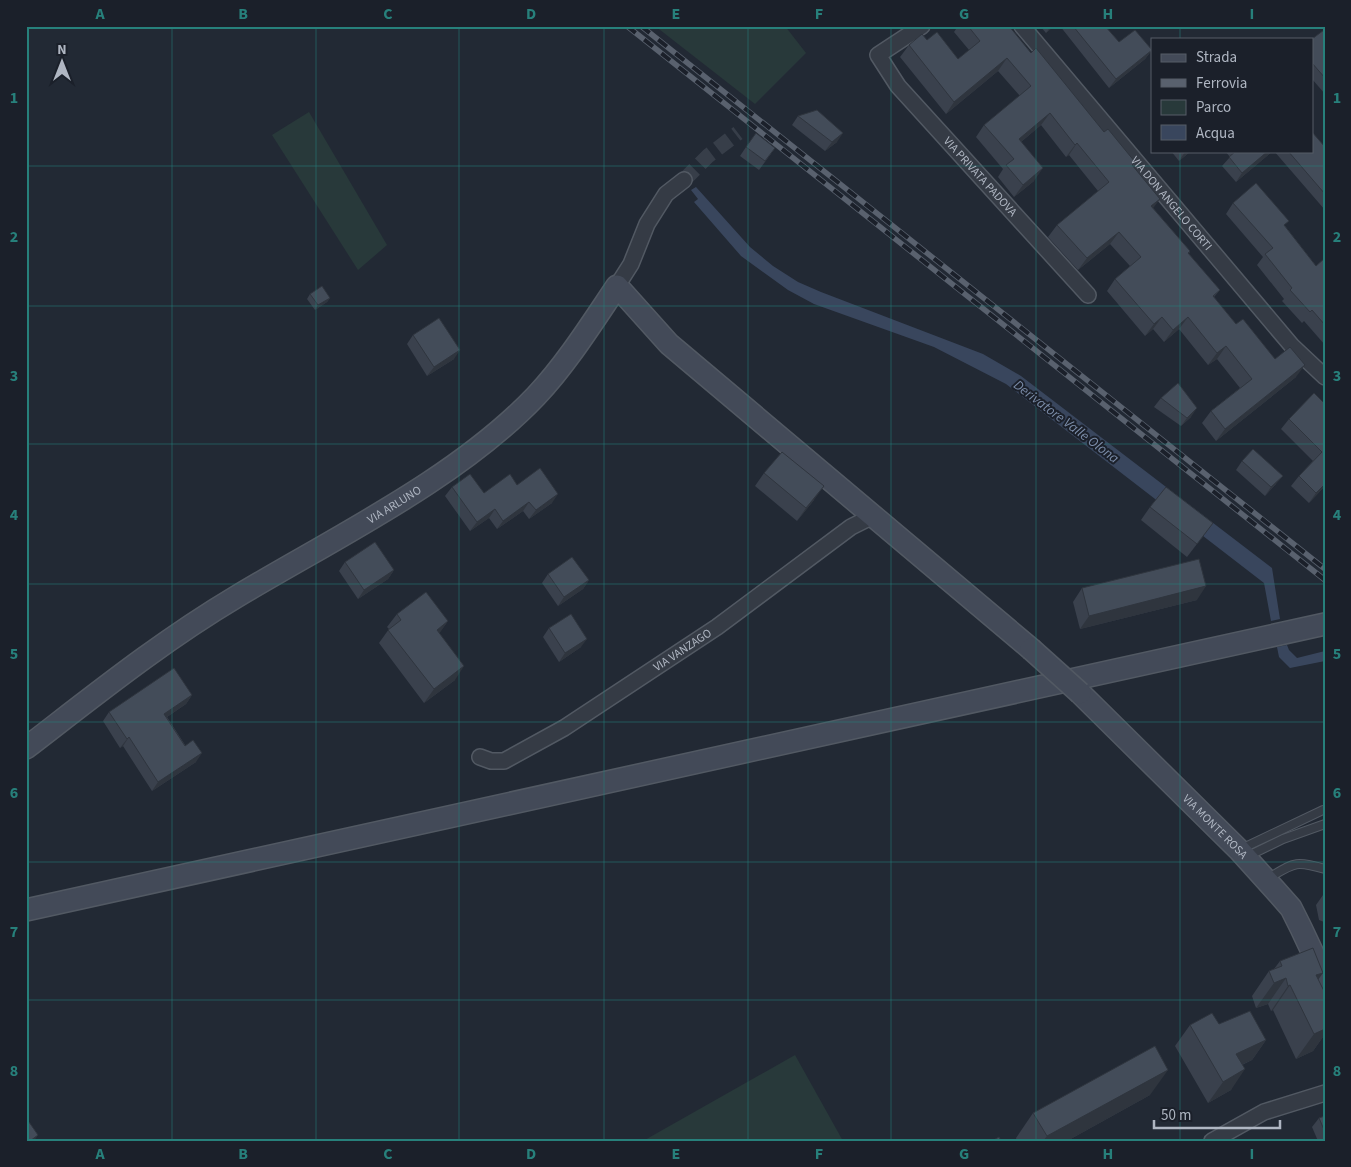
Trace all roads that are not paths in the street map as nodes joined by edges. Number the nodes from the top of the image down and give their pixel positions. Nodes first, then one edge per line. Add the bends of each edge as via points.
1 (922, 26) edge
2 (1022, 26) edge
3 (684, 180) tunnel mouth
4 (617, 286) junction
5 (1088, 295) dead end
6 (1325, 378) edge
7 (873, 516) junction
8 (1325, 624) edge
9 (26, 748) edge
10 (480, 757) dead end
11 (1323, 810) dead end
12 (1325, 824) edge
13 (1242, 854) junction
14 (1325, 869) edge
15 (1266, 880) junction
16 (29, 909) edge
17 (1325, 979) edge
18 (1325, 1093) edge
19 (1212, 1141) edge

1 - 5 street, VIA PRIVATA PADOVA via 878,55 898,86
2 - 6 street, VIA DON ANGELO CORTI via 1292,346
3 - 4 street, VIA ARLUNO via 666,194 647,224 632,264
4 - 7 street via 669,344
4 - 9 street, VIA ARLUNO via 570,355 537,396 483,443 421,487 188,627
7 - 10 street, VIA VANZAGO via 851,528 717,627 564,728 504,761
7 - 13 street, VIA MONTE ROSA, bridge via 1031,648
8 - 16 street
11 - 13 lane
12 - 13 lane
13 - 15 street, VIA MONTE ROSA
14 - 15 lane via 1294,863
15 - 17 street, VIA MONTE ROSA via 1290,908
18 - 19 street via 1264,1112

